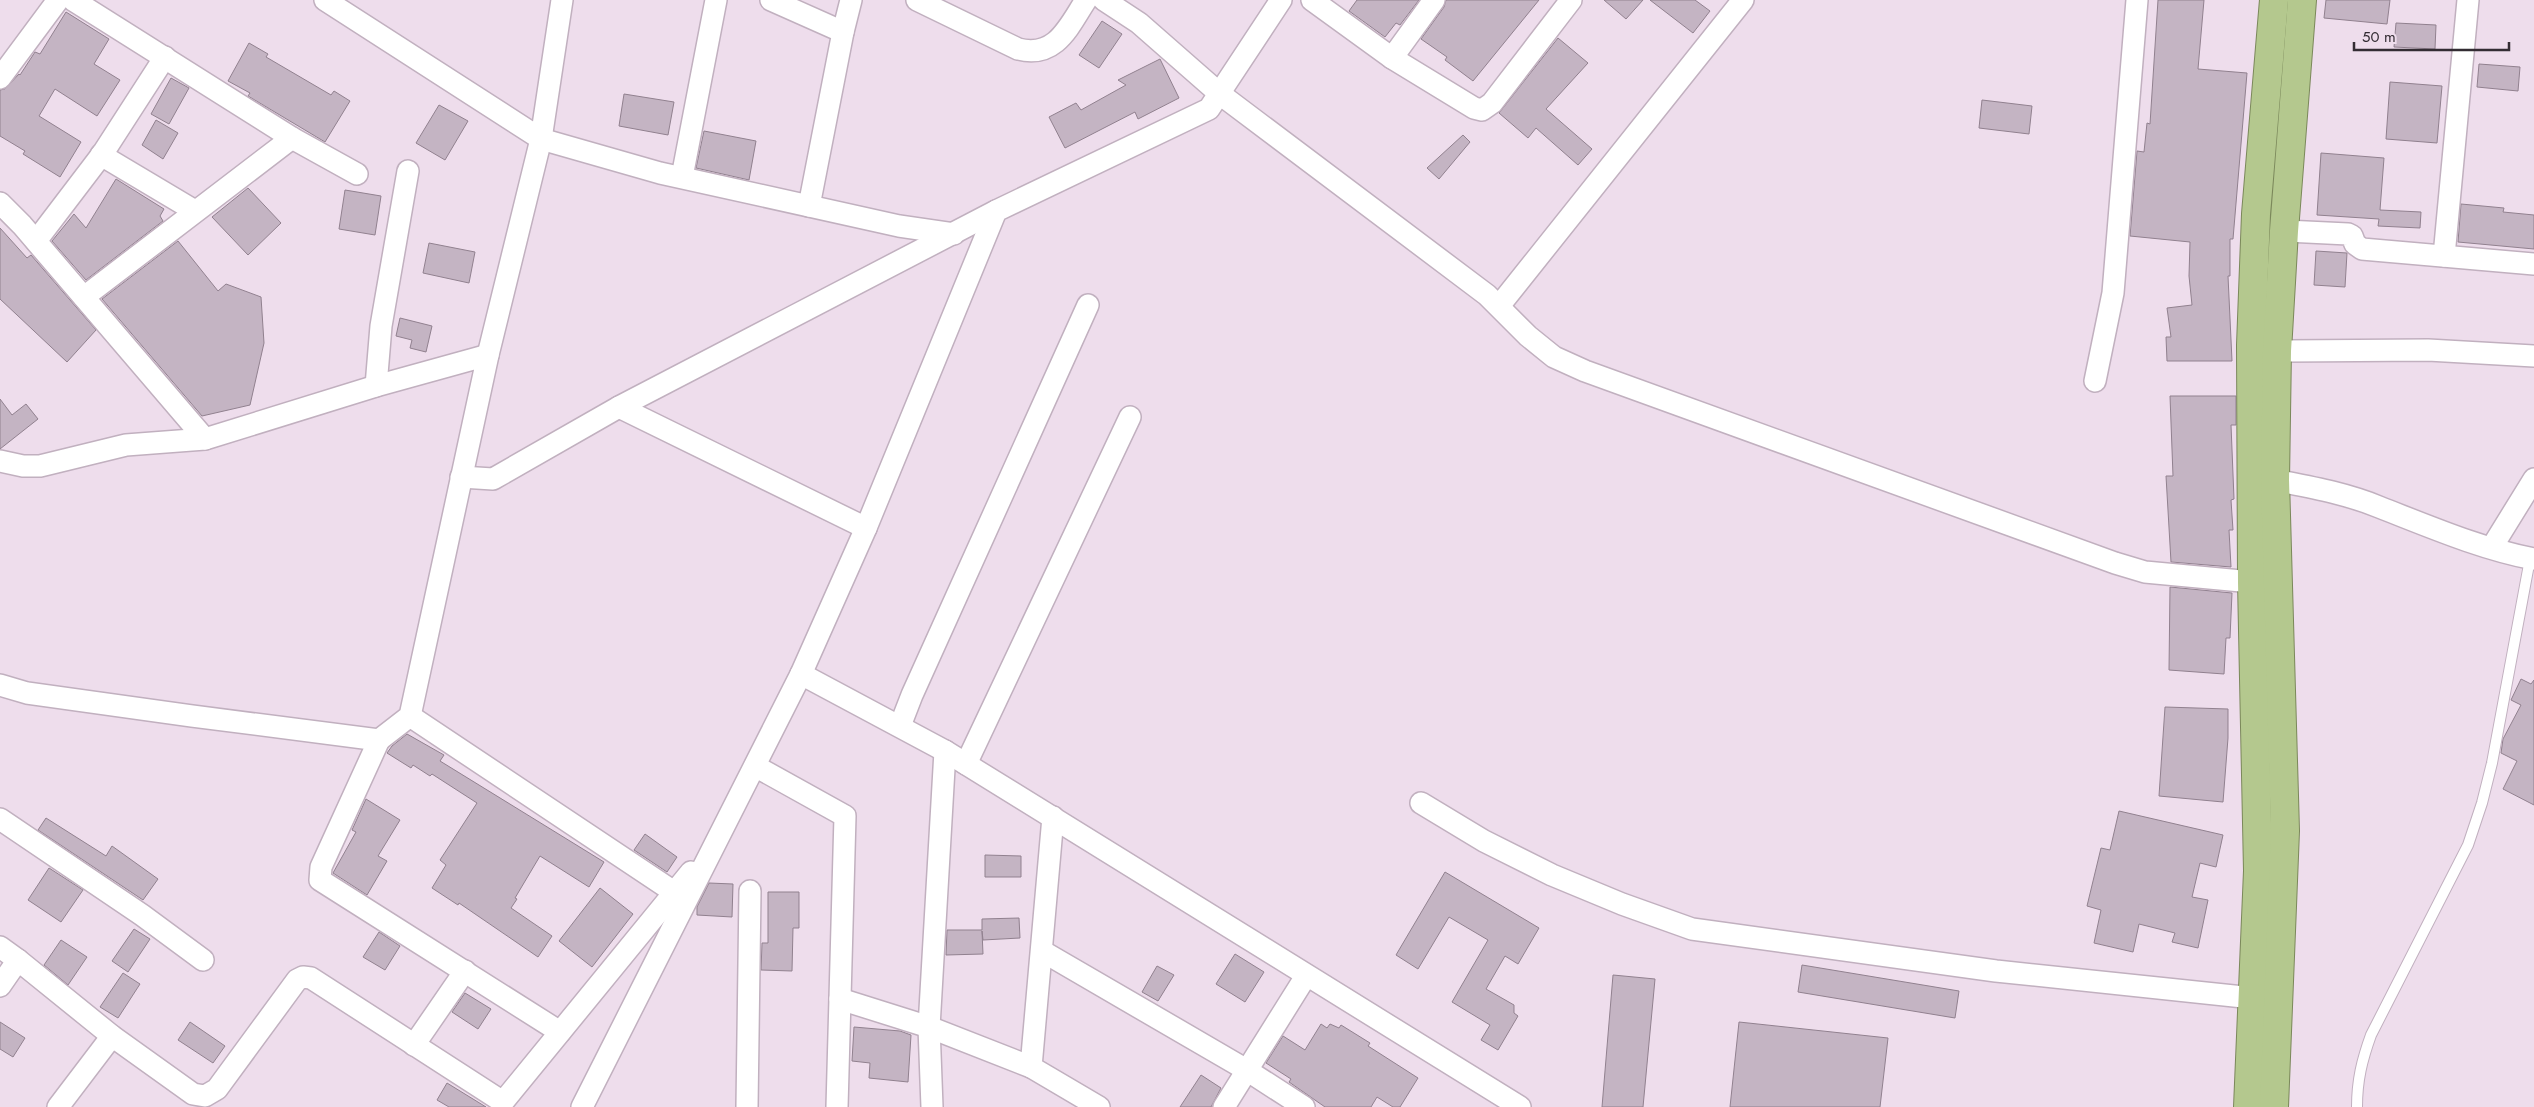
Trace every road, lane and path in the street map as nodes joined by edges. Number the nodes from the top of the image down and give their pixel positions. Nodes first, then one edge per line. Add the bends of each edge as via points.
1 (58, 0) edge
2 (73, 0) edge
3 (562, 0) edge
4 (716, 0) edge
5 (771, 0) edge
6 (851, 0) edge
7 (917, 0) edge
8 (1086, 0) edge
9 (1104, 0) edge
10 (1281, 0) edge
11 (1312, 0) edge
12 (1434, 0) edge
13 (1571, 0) edge
14 (1743, 0) edge
15 (2136, 0) edge
16 (2274, 0) edge
17 (2302, 0) edge
18 (2468, 0) edge
19 (335, 3) edge
20 (843, 32) junction
21 (165, 57) junction
22 (1392, 58) junction
23 (0, 78) edge
24 (1220, 94) junction
25 (292, 138) junction
26 (541, 139) junction
27 (101, 155) junction
28 (408, 171) dead end
29 (357, 174) dead end
30 (682, 177) junction
31 (0, 203) edge
32 (809, 206) junction
33 (996, 210) junction
34 (195, 211) junction
35 (2284, 231) junction
36 (954, 234) junction
37 (36, 241) junction
38 (2444, 256) junction
39 (2534, 264) edge
40 (84, 297) junction
41 (1088, 305) dead end
42 (1499, 306) junction
43 (2277, 351) junction
44 (488, 355) junction
45 (2534, 356) edge
46 (2094, 381) dead end
47 (376, 386) junction
48 (619, 407) junction
49 (1130, 417) dead end
50 (206, 439) junction
51 (2264, 445) junction
52 (0, 461) edge
53 (462, 477) junction
54 (2534, 479) edge
55 (2275, 480) junction
56 (2264, 516) junction
57 (866, 528) junction
58 (2492, 547) junction
59 (2532, 559) edge
60 (2252, 582) junction
61 (801, 674) junction
62 (0, 685) edge
63 (27, 693) junction
64 (0, 702) edge
65 (410, 716) junction
66 (900, 726) junction
67 (379, 740) junction
68 (945, 751) junction
69 (966, 764) junction
70 (755, 766) junction
71 (1421, 803) dead end
72 (1053, 817) junction
73 (0, 819) edge
74 (717, 840) junction
75 (750, 891) dead end
76 (674, 892) junction
77 (0, 947) edge
78 (1042, 951) junction
79 (18, 960) junction
80 (203, 960) dead end
81 (464, 970) junction
82 (1306, 976) junction
83 (0, 986) edge
84 (840, 998) junction
85 (2253, 998) junction
86 (929, 1027) junction
87 (560, 1032) junction
88 (112, 1036) junction
89 (414, 1045) junction
90 (1031, 1068) junction
91 (1245, 1069) junction
92 (504, 1105) edge
93 (58, 1107) edge
94 (582, 1107) edge
95 (747, 1107) edge
96 (837, 1107) edge
97 (932, 1107) edge
98 (1099, 1107) edge
99 (1224, 1107) edge
100 (1304, 1107) edge
101 (1520, 1107) edge
102 (2248, 1107) edge
103 (2274, 1107) edge
104 (2357, 1107) edge

1 - 23 street
2 - 21 street
3 - 26 street
4 - 30 street
5 - 20 street
6 - 20 street
7 - 8 street via 1029,52 1045,49 1060,40
9 - 24 street via 1139,23
10 - 24 street
11 - 22 street
12 - 22 street
13 - 22 street via 1492,103 1482,110
14 - 42 street
15 - 46 street via 2113,293
16 - 51 highway via 2256,214 2251,345
17 - 35 highway
18 - 38 street
19 - 26 street
20 - 32 street
21 - 25 street
21 - 27 street
24 - 33 street via 1209,109
24 - 42 street
25 - 29 street
25 - 34 street
26 - 30 street
26 - 44 street
27 - 34 street
27 - 37 street
28 - 47 street via 381,326
30 - 32 street
31 - 37 street
32 - 36 street via 899,226
33 - 36 street
33 - 57 street
34 - 40 street
35 - 38 street via 2348,234 2362,249
35 - 43 highway
36 - 48 street
37 - 40 street
38 - 39 street
40 - 50 street
41 - 66 street
42 - 60 street via 1554,357 1585,371 2115,563 2145,572
43 - 45 street via 2428,350
43 - 51 highway
44 - 47 street
44 - 53 street
47 - 50 street
48 - 53 street via 492,479
48 - 57 street
49 - 69 street
50 - 52 street via 126,445 40,466
51 - 55 highway
51 - 56 highway
53 - 65 street
54 - 58 street
55 - 56 highway
55 - 58 street via 2340,494
56 - 60 highway
56 - 103 highway via 2284,831
57 - 61 street
58 - 59 street
59 - 104 lane via 2482,803 2468,845 2371,1035 2360,1065
60 - 85 highway via 2258,872
61 - 66 street
61 - 70 street
62 - 63 street
63 - 64 street
63 - 67 street
65 - 67 street
65 - 76 street
66 - 68 street
67 - 81 street via 321,867 320,880
68 - 69 street
68 - 86 street
69 - 72 street
70 - 74 street
70 - 84 street via 845,816
71 - 85 street via 1484,841 1552,875 1692,929 1996,971
72 - 78 street
72 - 82 street
73 - 80 street
74 - 76 street
74 - 94 street
75 - 95 street
76 - 87 street
77 - 79 street
78 - 90 street
78 - 91 street
79 - 83 street
79 - 88 street
81 - 87 street
81 - 89 street
82 - 91 street
82 - 101 street
84 - 86 street
84 - 96 street
85 - 102 highway
86 - 90 street
86 - 97 street
87 - 92 street
88 - 89 street via 193,1094 205,1096 217,1089 290,989 303,977 333,991
88 - 93 street
89 - 92 street
90 - 98 street
91 - 99 street
91 - 100 street

